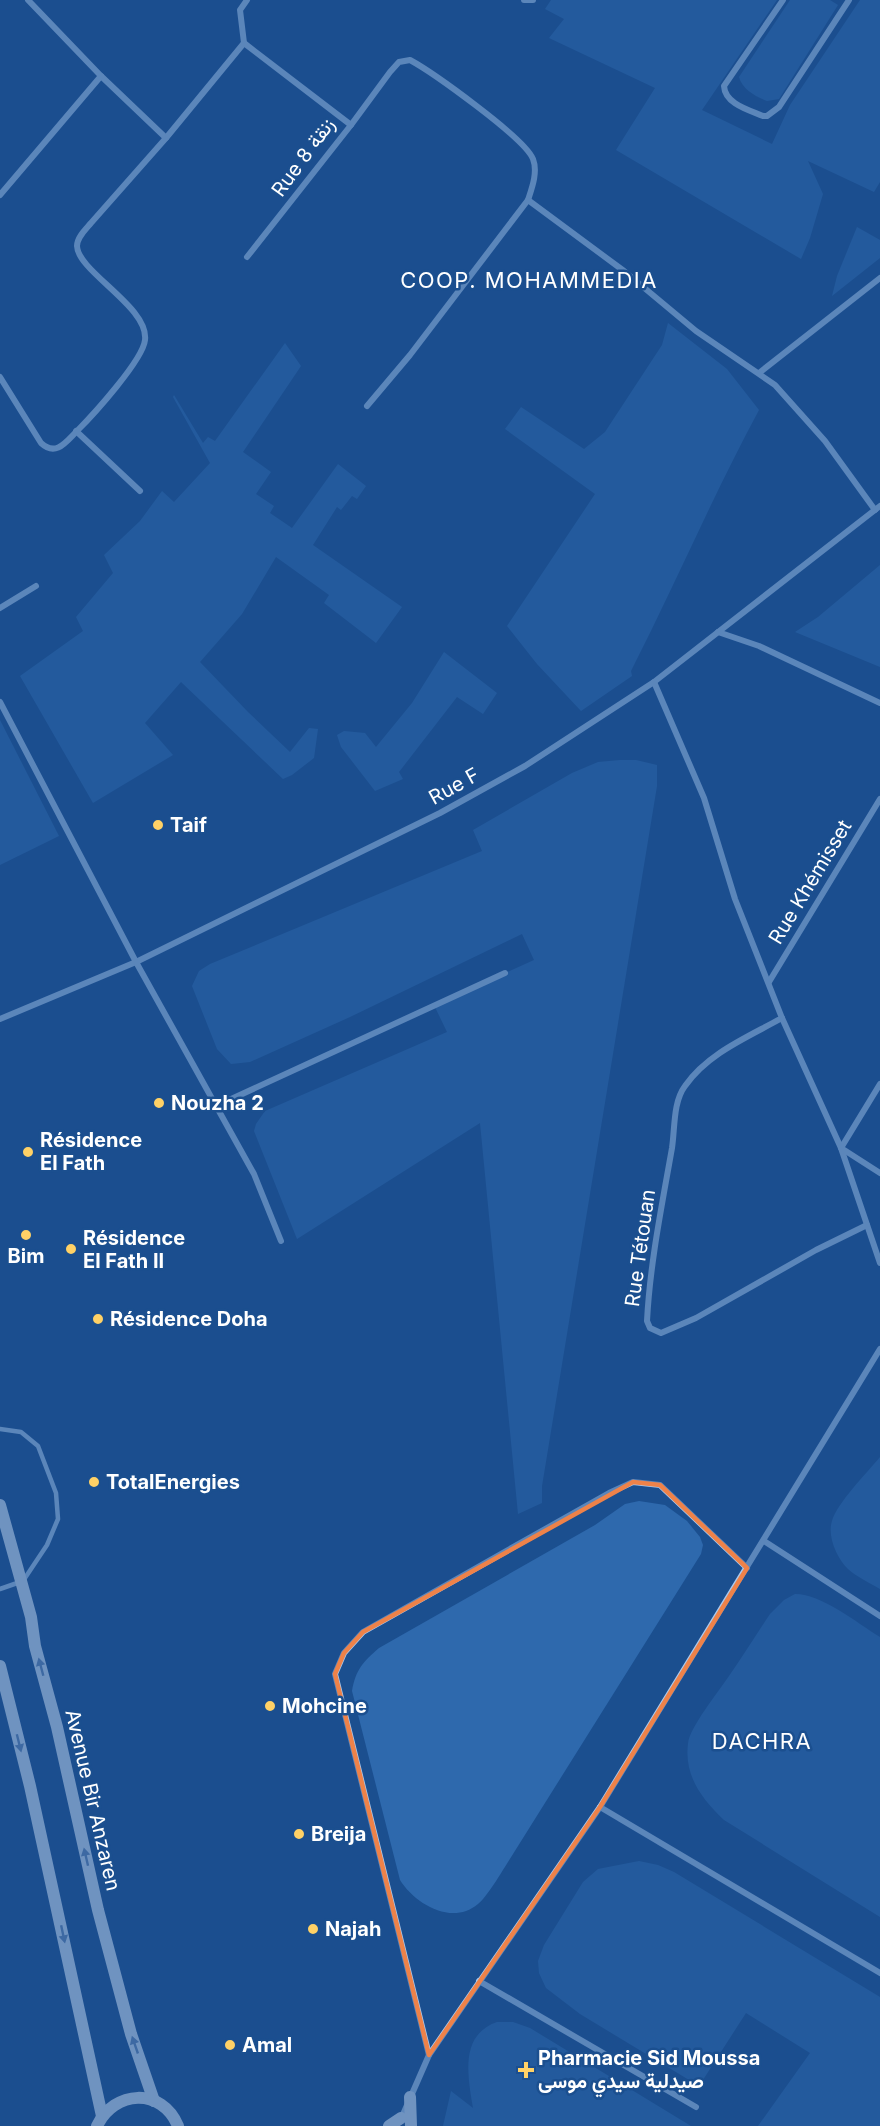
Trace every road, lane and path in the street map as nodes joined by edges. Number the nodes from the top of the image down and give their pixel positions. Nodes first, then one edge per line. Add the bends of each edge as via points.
1 (28, 0) edge
2 (247, 0) edge
3 (524, 0) edge
4 (533, 0) edge
5 (783, 0) edge
6 (845, 1) edge
7 (244, 43) junction
8 (101, 76) junction
9 (351, 125) junction
10 (165, 138) junction
11 (0, 195) edge
12 (528, 200) junction
13 (248, 257) dead end
14 (880, 278) edge
15 (759, 373) junction
16 (0, 377) edge
17 (367, 406) dead end
18 (76, 431) junction
19 (140, 491) dead end
20 (878, 508) edge
21 (36, 586) dead end
22 (0, 608) edge
23 (718, 632) junction
24 (654, 682) junction
25 (0, 702) edge
26 (880, 703) edge
27 (880, 799) edge
28 (136, 962) junction
29 (505, 973) dead end
30 (769, 982) junction
31 (782, 1018) junction
32 (0, 1019) edge
33 (880, 1084) edge
34 (216, 1107) junction
35 (841, 1148) junction
36 (880, 1173) edge
37 (867, 1225) junction
38 (280, 1241) dead end
39 (880, 1263) edge
40 (880, 1348) edge
41 (0, 1430) edge
42 (0, 1505) edge
43 (764, 1541) junction
44 (747, 1568) junction
45 (23, 1581) junction
46 (0, 1589) edge
47 (880, 1616) edge
48 (0, 1666) edge
49 (600, 1807) junction
50 (880, 1972) edge
51 (479, 1982) junction
52 (429, 2055) junction
53 (410, 2097) joint
54 (154, 2101) junction
55 (696, 2107) dead end
56 (99, 2121) edge
57 (177, 2123) edge
58 (403, 2123) edge
59 (188, 2126) edge
60 (388, 2126) edge

1 - 8 street
2 - 7 street via 240,10
3 - 4 street
5 - 6 street via 724,86 731,101 763,116 779,107
7 - 9 street, Rue 8 زنقة
7 - 10 street
8 - 10 street
8 - 11 street
9 - 12 street via 399,62 410,60 497,122 525,147 534,165
9 - 13 street, Rue 8 زنقة
10 - 18 street via 86,228 77,246 82,259 133,310 146,338 140,356
12 - 15 street via 624,271 696,331
12 - 17 street
14 - 15 street
15 - 20 street via 775,385 825,441
16 - 18 street via 37,438 48,449 63,445
18 - 19 street
20 - 23 street, Rue F
21 - 22 street
23 - 24 street, Rue F
23 - 26 street via 759,646
24 - 28 street, Rue F via 525,766 440,813
24 - 30 street via 704,798 735,899
25 - 28 street
27 - 30 street, Rue Khémisset
28 - 32 street, Rue F
28 - 34 street
29 - 34 street
30 - 31 street
31 - 35 street
31 - 37 street, Rue Tétouan via 706,1061 683,1088 677,1105 653,1261 647,1320 650,1328 661,1333 696,1318
33 - 35 street
34 - 38 street via 254,1174
35 - 36 street
35 - 37 street
37 - 39 street
40 - 43 street
41 - 45 lane via 21,1432 38,1446 56,1493 58,1519 47,1545
42 - 45 main road, Avenue Bir Anzaren
43 - 44 street
43 - 47 street
44 - 49 street
44 - 52 street via 660,1485 633,1482 363,1632 345,1653 335,1674
45 - 46 lane
54 -> 45 main road, Avenue Bir Anzaren via 131,2034 98,1910
48 -> 56 main road via 33,1797
49 - 50 street
49 - 51 street
51 - 52 street
51 - 55 street
52 - 53 street
53 - 58 main road
54 - 56 main road via 140,2097 125,2099 112,2105
54 - 57 main road via 166,2108
57 - 59 main road
58 - 60 main road

